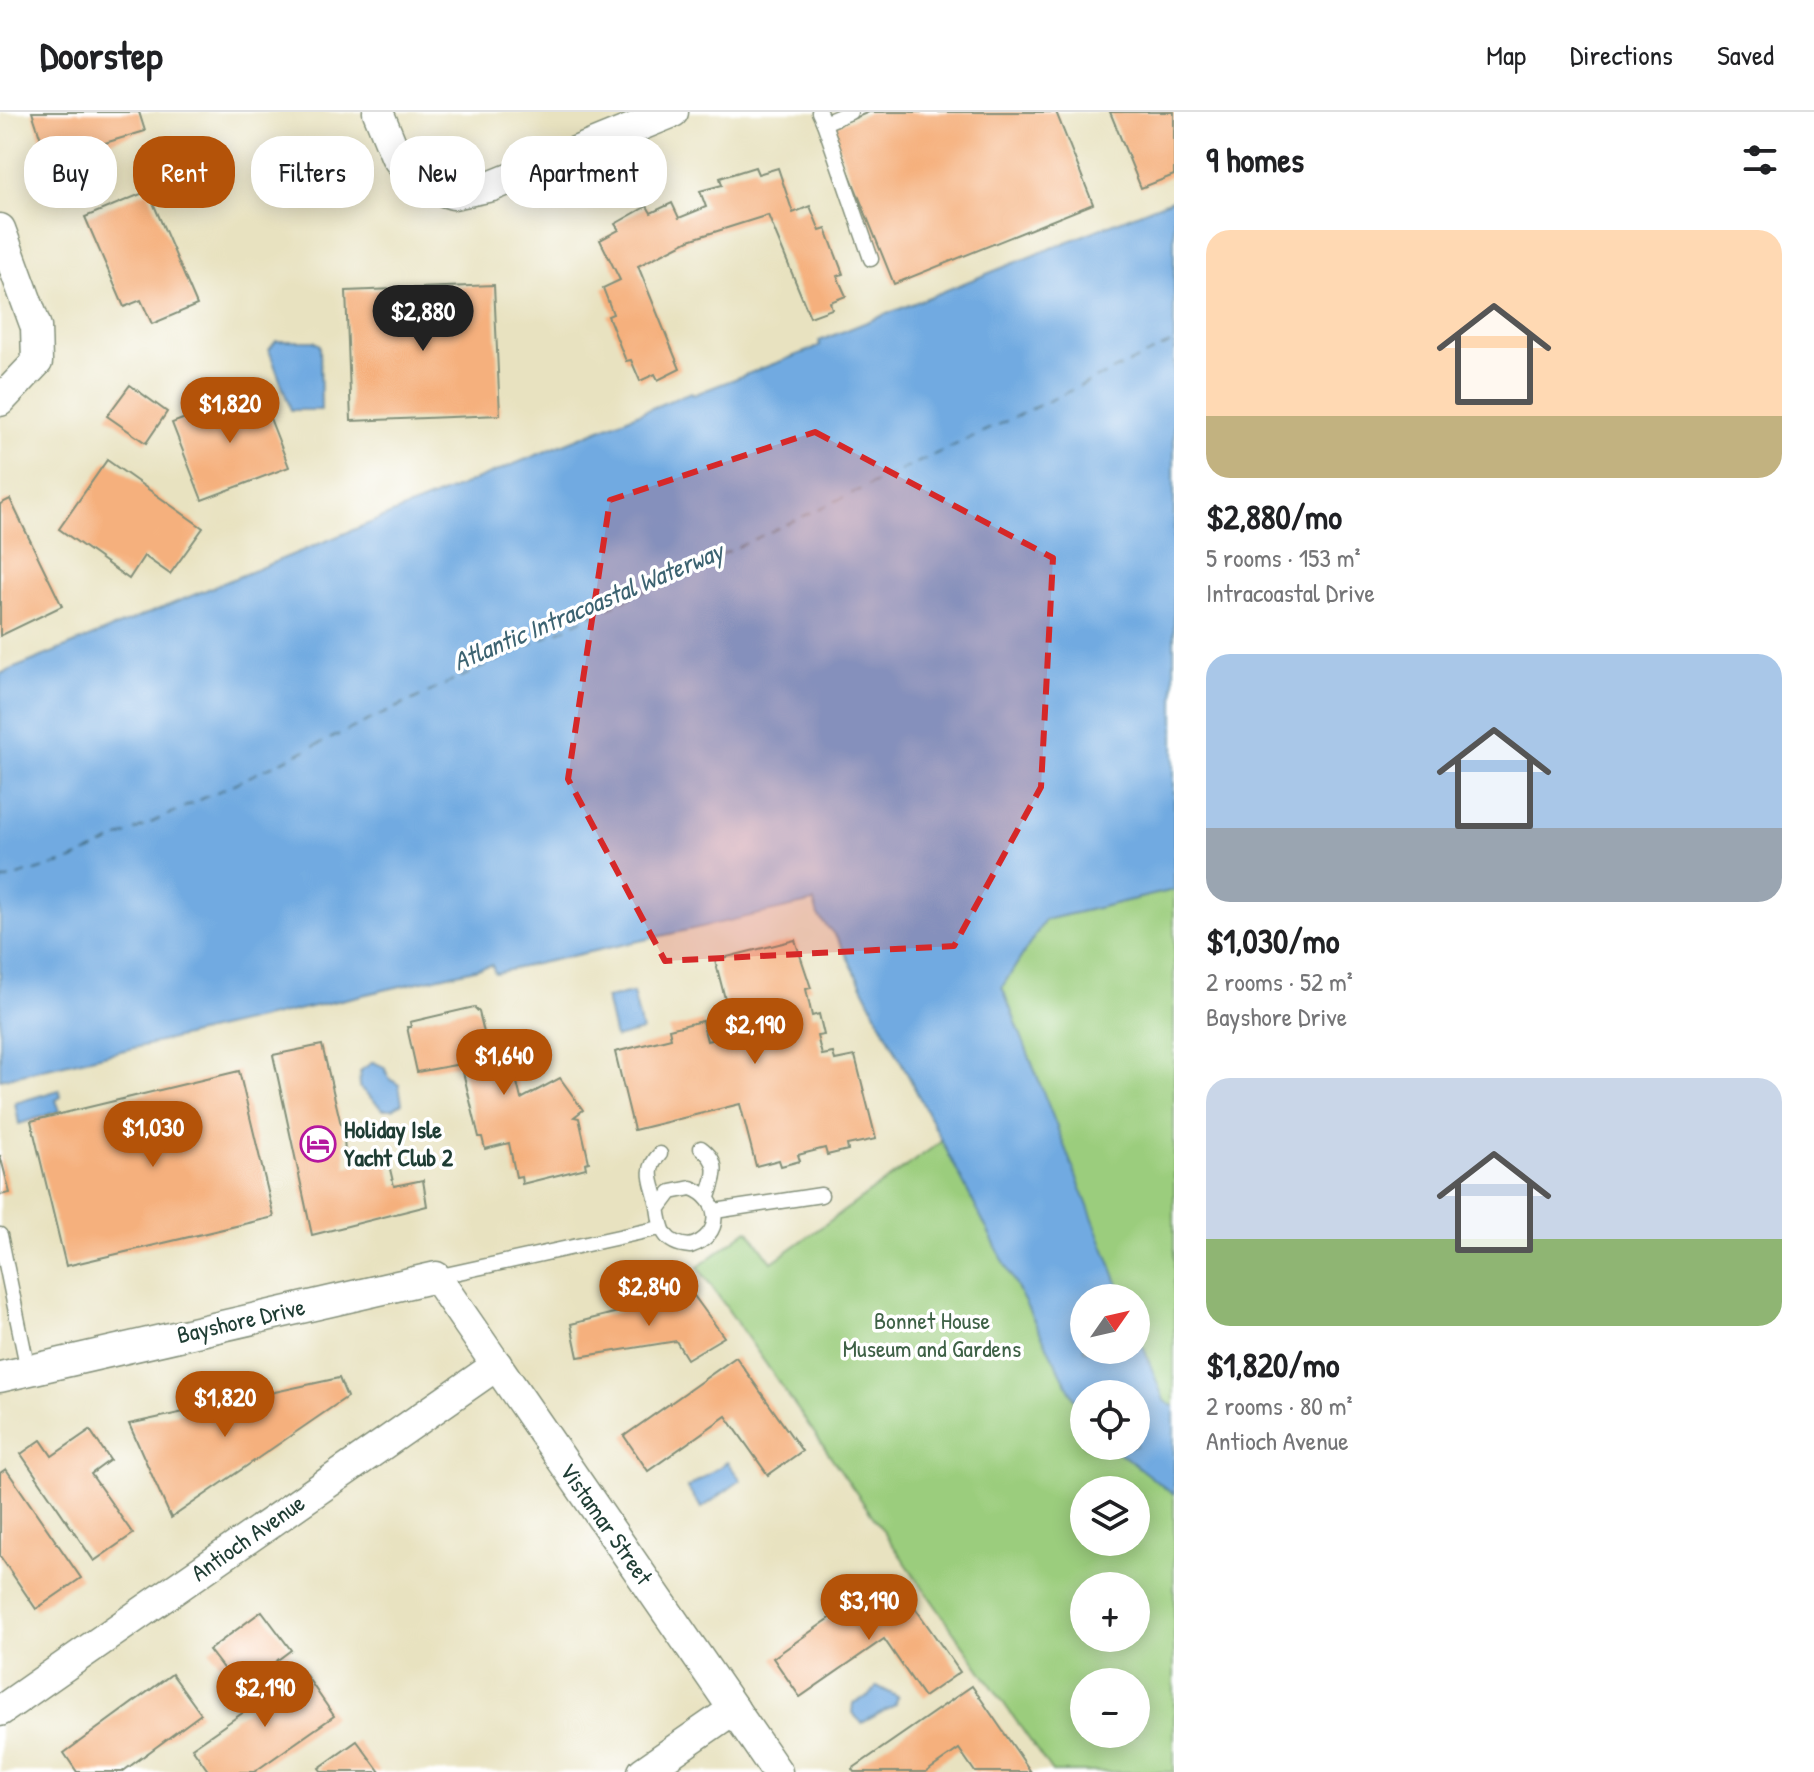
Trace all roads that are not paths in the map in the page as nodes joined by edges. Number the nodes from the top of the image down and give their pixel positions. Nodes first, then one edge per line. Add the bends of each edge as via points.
1 (378, 112) edge
2 (673, 112) edge
3 (850, 112) edge
4 (822, 117) edge
5 (0, 229) edge
6 (871, 259) dead end
7 (0, 401) edge
8 (701, 1148) dead end
9 (660, 1154) dead end
10 (821, 1195) dead end
11 (711, 1204) junction
12 (659, 1208) junction
13 (660, 1228) junction
14 (0, 1235) edge
15 (436, 1277) junction
16 (497, 1365) junction
17 (14, 1374) edge
18 (734, 1709) junction
19 (0, 1711) edge
20 (643, 1772) edge
21 (777, 1772) edge

1 - 2 street via 408,173 453,194 492,186
3 - 4 lane
4 - 6 lane
5 - 7 street via 36,327 37,362
8 - 11 lane via 712,1156 717,1170
9 - 12 lane via 651,1162 649,1176
10 - 11 lane
11 - 12 lane via 691,1188 680,1188
11 - 13 lane via 712,1232 690,1246 672,1242
12 - 13 lane
13 - 15 lane
14 - 17 lane
15 - 16 street, Vistamar Street
15 - 17 street, Bayshore Drive
16 - 18 street, Vistamar Street
16 - 19 street, Antioch Avenue
18 - 20 street
18 - 21 street, Vistamar Street

